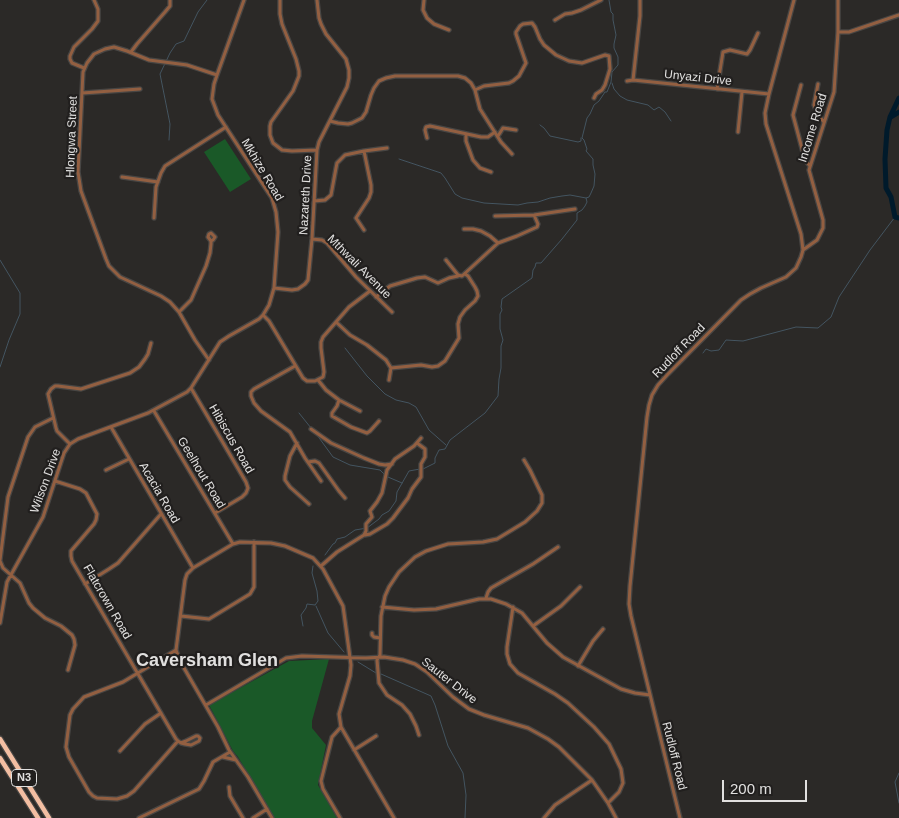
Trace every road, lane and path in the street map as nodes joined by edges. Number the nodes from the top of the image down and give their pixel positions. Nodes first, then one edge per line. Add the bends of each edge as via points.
1 (94, 0) edge
2 (170, 0) edge
3 (244, 0) edge
4 (280, 0) edge
5 (317, 0) edge
6 (424, 0) edge
7 (640, 0) edge
8 (794, 0) edge
9 (838, 0) edge
10 (599, 1) edge
11 (899, 14) edge
12 (555, 20) dead end
13 (448, 30) dead end
14 (838, 32) junction
15 (758, 33) dead end
16 (131, 52) junction
17 (84, 68) junction
18 (216, 75) junction
19 (633, 80) junction
20 (627, 81) dead end
21 (818, 84) dead end
22 (801, 85) dead end
23 (140, 89) dead end
24 (717, 89) junction
25 (475, 90) junction
26 (742, 92) junction
27 (82, 93) junction
28 (769, 94) junction
29 (594, 98) dead end
30 (330, 121) junction
31 (824, 122) junction
32 (226, 127) junction
33 (516, 130) dead end
34 (495, 132) junction
35 (738, 132) dead end
36 (466, 134) junction
37 (498, 136) junction
38 (427, 138) dead end
39 (387, 148) dead end
40 (317, 150) junction
41 (364, 151) junction
42 (512, 154) dead end
43 (810, 166) junction
44 (491, 172) dead end
45 (122, 177) dead end
46 (158, 182) junction
47 (314, 201) junction
48 (575, 209) dead end
49 (534, 215) junction
50 (495, 216) dead end
51 (154, 218) dead end
52 (464, 229) dead end
53 (364, 230) dead end
54 (312, 239) junction
55 (211, 241) dead end
56 (498, 243) junction
57 (803, 250) junction
58 (446, 260) dead end
59 (465, 274) junction
60 (460, 276) junction
61 (274, 288) junction
62 (370, 291) junction
63 (376, 297) junction
64 (179, 312) junction
65 (392, 312) dead end
66 (263, 315) junction
67 (336, 322) junction
68 (151, 343) dead end
69 (209, 360) junction
70 (295, 366) junction
71 (391, 368) junction
72 (318, 380) junction
73 (389, 380) dead end
74 (191, 388) junction
75 (338, 400) junction
76 (154, 411) junction
77 (360, 411) dead end
78 (53, 418) junction
79 (379, 421) dead end
80 (111, 427) junction
81 (311, 429) dead end
82 (421, 438) dead end
83 (297, 442) junction
84 (417, 443) junction
85 (70, 444) junction
86 (129, 459) junction
87 (524, 460) dead end
88 (308, 462) junction
89 (392, 464) junction
90 (106, 470) dead end
91 (55, 481) junction
92 (321, 481) dead end
93 (345, 498) dead end
94 (309, 504) dead end
95 (214, 513) junction
96 (161, 514) junction
97 (365, 534) junction
98 (254, 542) junction
99 (233, 544) junction
100 (558, 547) dead end
101 (0, 560) edge
102 (190, 563) junction
103 (197, 566) junction
104 (321, 566) junction
105 (193, 568) junction
106 (11, 575) junction
107 (86, 584) junction
108 (580, 587) dead end
109 (486, 598) junction
110 (512, 606) junction
111 (382, 607) junction
112 (181, 616) junction
113 (0, 623) edge
114 (534, 626) junction
115 (603, 629) dead end
116 (372, 633) dead end
117 (380, 638) junction
118 (176, 650) junction
119 (378, 657) junction
120 (350, 658) junction
121 (578, 666) junction
122 (68, 670) dead end
123 (137, 673) junction
124 (650, 695) junction
125 (206, 705) junction
126 (161, 713) junction
127 (341, 727) junction
128 (419, 735) dead end
129 (376, 736) dead end
130 (0, 739) edge
131 (179, 742) junction
132 (354, 750) junction
133 (120, 751) dead end
134 (230, 752) junction
135 (222, 756) junction
136 (0, 758) edge
137 (237, 760) junction
138 (592, 780) junction
139 (229, 787) dead end
140 (608, 803) junction
141 (267, 810) junction
142 (38, 818) edge
143 (49, 818) edge
144 (139, 818) edge
145 (243, 818) edge
146 (253, 818) edge
147 (272, 818) edge
148 (340, 818) edge
149 (394, 818) edge
150 (544, 818) edge
151 (616, 818) edge
152 (680, 818) edge

1 - 17 street via 98,21 70,56 72,63
2 - 16 street via 166,12
3 - 18 street, Mkhize Road
4 - 40 street via 282,24 299,71 292,91 271,122 270,135 282,150
5 - 30 street, Nazareth Drive via 323,29 343,54 349,70 347,87
6 - 13 street via 427,18
7 - 19 street
8 - 28 street
9 - 14 street, Income Road
10 - 12 street
11 - 14 street via 849,32
14 - 31 street, Income Road via 834,92
15 - 24 street via 747,54 730,50 723,52
16 - 17 street via 105,48 94,54
16 - 18 street via 149,60 187,65
17 - 27 street, Hlongwa Street
18 - 32 street, Mkhize Road via 212,99
19 - 20 street, Unyazi Drive
19 - 24 street, Unyazi Drive
21 - 31 street via 814,105
22 - 43 street via 793,115 805,160
23 - 27 street
24 - 26 street, Unyazi Drive
25 - 29 street via 509,83 519,76 526,63 516,32 523,24 532,23 544,45 569,61 582,63 609,56 610,69 605,84
25 - 30 street via 469,81 458,76 390,76 376,84 362,118 348,124
25 - 34 street via 480,109
26 - 28 street, Unyazi Drive
26 - 35 street
27 - 64 street, Hlongwa Street via 78,176 106,259 120,277 164,298
28 - 57 street via 766,124 801,234
30 - 40 street, Nazareth Drive
31 - 43 street, Income Road
32 - 46 street via 167,165
32 - 61 street, Mkhize Road via 272,198 278,232
33 - 37 street via 503,128
34 - 36 street via 485,138
34 - 37 street
36 - 38 street via 430,126 425,130
36 - 44 street via 473,160 480,168
37 - 42 street
39 - 41 street
40 - 47 street, Nazareth Drive
41 - 47 street via 341,158 331,195 325,200
41 - 53 street via 371,189 357,217
43 - 57 street, Income Road via 823,228 818,240
45 - 46 street
46 - 51 street
47 - 54 street, Nazareth Drive
48 - 49 street
49 - 50 street
49 - 56 street via 537,227
52 - 56 street via 481,231
54 - 61 street, Nazareth Drive via 307,282 295,290
54 - 62 street, Mthwali Avenue via 327,243
55 - 64 street via 209,260 193,297
56 - 59 street
57 - 124 street, Rudloff Road via 789,275 741,300 662,380 650,400 628,600
58 - 60 street
59 - 60 street
59 - 71 street via 478,296 460,317 459,338 445,361 432,368 421,365
60 - 63 street via 437,282 425,277 417,278 390,286
61 - 66 street, Mkhize Road
62 - 63 street, Mthwali Avenue
62 - 67 street
63 - 65 street, Mthwali Avenue
64 - 69 street, Hlongwa Street
66 - 69 street via 224,339
66 - 70 street
67 - 71 street via 384,358
67 - 72 street via 321,342 324,372
68 - 78 street via 145,359 130,373 82,389 55,386 48,394
69 - 74 street, Wilson Drive
70 - 72 street via 305,380
70 - 83 street via 250,394 257,407 288,430
71 - 73 street
72 - 75 street
74 - 76 street, Wilson Drive
74 - 95 street, Hibiscus Road via 248,488 242,497
75 - 77 street
75 - 79 street via 331,415 342,423 366,433
76 - 80 street, Wilson Drive
76 - 95 street, Geelhout Road
78 - 85 street via 57,431
78 - 101 street via 35,427 28,436 8,497
80 - 85 street, Wilson Drive
80 - 86 street, Acacia Road
81 - 89 street via 331,443 364,458 379,464
82 - 84 street
83 - 88 street
83 - 94 street via 285,480
84 - 89 street
84 - 97 street via 426,452 421,476 393,518
85 - 91 street, Wilson Drive
86 - 90 street
86 - 96 street, Acacia Road
87 - 111 street via 540,492 542,503 539,509 525,522 497,538 441,545 416,557 394,579
88 - 92 street
88 - 93 street via 319,463
89 - 97 street via 387,470 380,498 370,511 372,517 366,524
91 - 106 street, Wilson Drive via 43,517
91 - 107 street, Flatcrown Road via 86,493 97,514 94,524 71,556
95 - 99 street, Geelhout Road
96 - 102 street, Acacia Road
96 - 107 street via 118,562
97 - 104 street
98 - 99 street
98 - 104 street via 285,546 313,558
98 - 112 street via 254,587 250,594 209,619
99 - 103 street
100 - 109 street via 492,588
101 - 106 street
102 - 103 street
102 - 105 street, Acacia Road
103 - 105 street
104 - 120 street via 343,606
105 - 112 street via 185,580
106 - 113 street, Wilson Drive
106 - 122 street via 20,583 33,608 72,635 75,645
107 - 123 street, Flatcrown Road
108 - 114 street
109 - 110 street
109 - 111 street via 436,610
110 - 114 street
110 - 140 street via 507,648 510,664 518,673 568,703 609,744 618,761 624,782
111 - 117 street
112 - 118 street
114 - 121 street via 556,652
115 - 121 street
116 - 117 street
117 - 119 street
118 - 123 street
118 - 125 street
119 - 120 street, Sauter Drive
119 - 128 street via 382,688 387,696 406,709
119 - 138 street, Sauter Drive via 397,658 414,664 469,709 532,730 548,739
120 - 125 street, Sauter Drive via 286,658
120 - 127 street via 350,676 339,714
121 - 124 street via 621,689
123 - 126 street
123 - 131 street via 84,697 70,715 67,752 89,792 97,798 127,796
124 - 152 street, Rudloff Road
125 - 134 street
126 - 131 street
126 - 133 street via 145,724
127 - 132 street
127 - 148 street via 332,737 320,781
129 - 132 street
130 - 143 highway, N3
131 - 131 street via 196,736 200,738 191,745
132 - 149 street
134 - 135 street
134 - 137 street
135 - 137 street
135 - 144 street via 213,762 199,790
136 - 142 highway, N3
137 - 141 street
138 - 140 street, Sauter Drive
138 - 150 street via 555,805
139 - 145 street via 230,796
140 - 151 street, Sauter Drive
141 - 146 street
141 - 147 street

